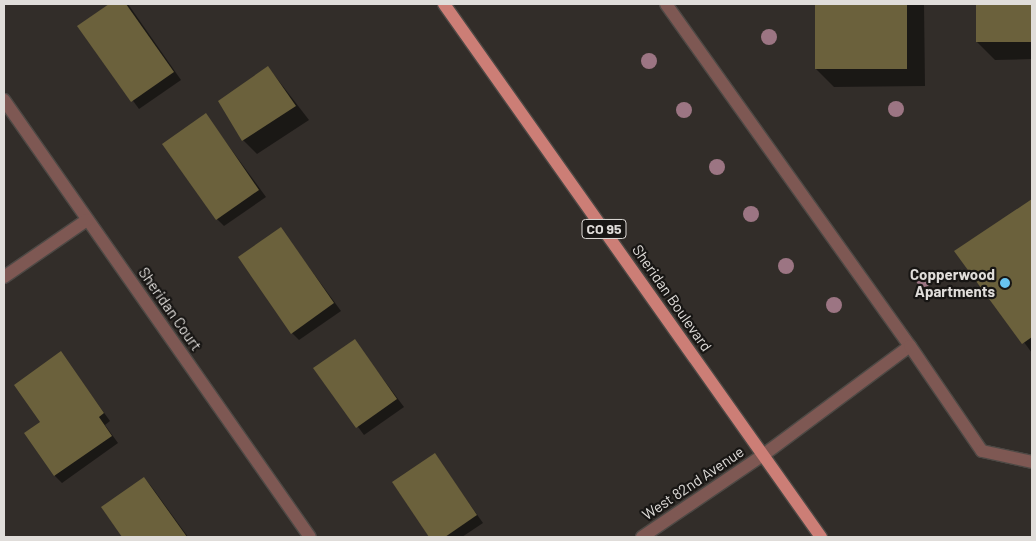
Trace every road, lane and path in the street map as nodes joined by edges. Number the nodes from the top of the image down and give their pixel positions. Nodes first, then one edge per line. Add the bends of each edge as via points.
1 (444, 4) edge
2 (666, 4) edge
3 (4, 100) edge
4 (87, 220) junction
5 (4, 277) edge
6 (910, 346) junction
7 (762, 455) junction
8 (1032, 462) edge
9 (310, 537) edge
10 (642, 537) edge
11 (821, 537) edge

1 - 7 main road, Sheridan Boulevard / CO 95
2 - 6 street
3 - 4 street, Sheridan Court
4 - 5 street
4 - 9 street, Sheridan Court
6 - 7 street, West 82nd Avenue
6 - 8 street via 982,451
7 - 10 street, West 82nd Avenue
7 - 11 main road, Sheridan Boulevard / CO 95

